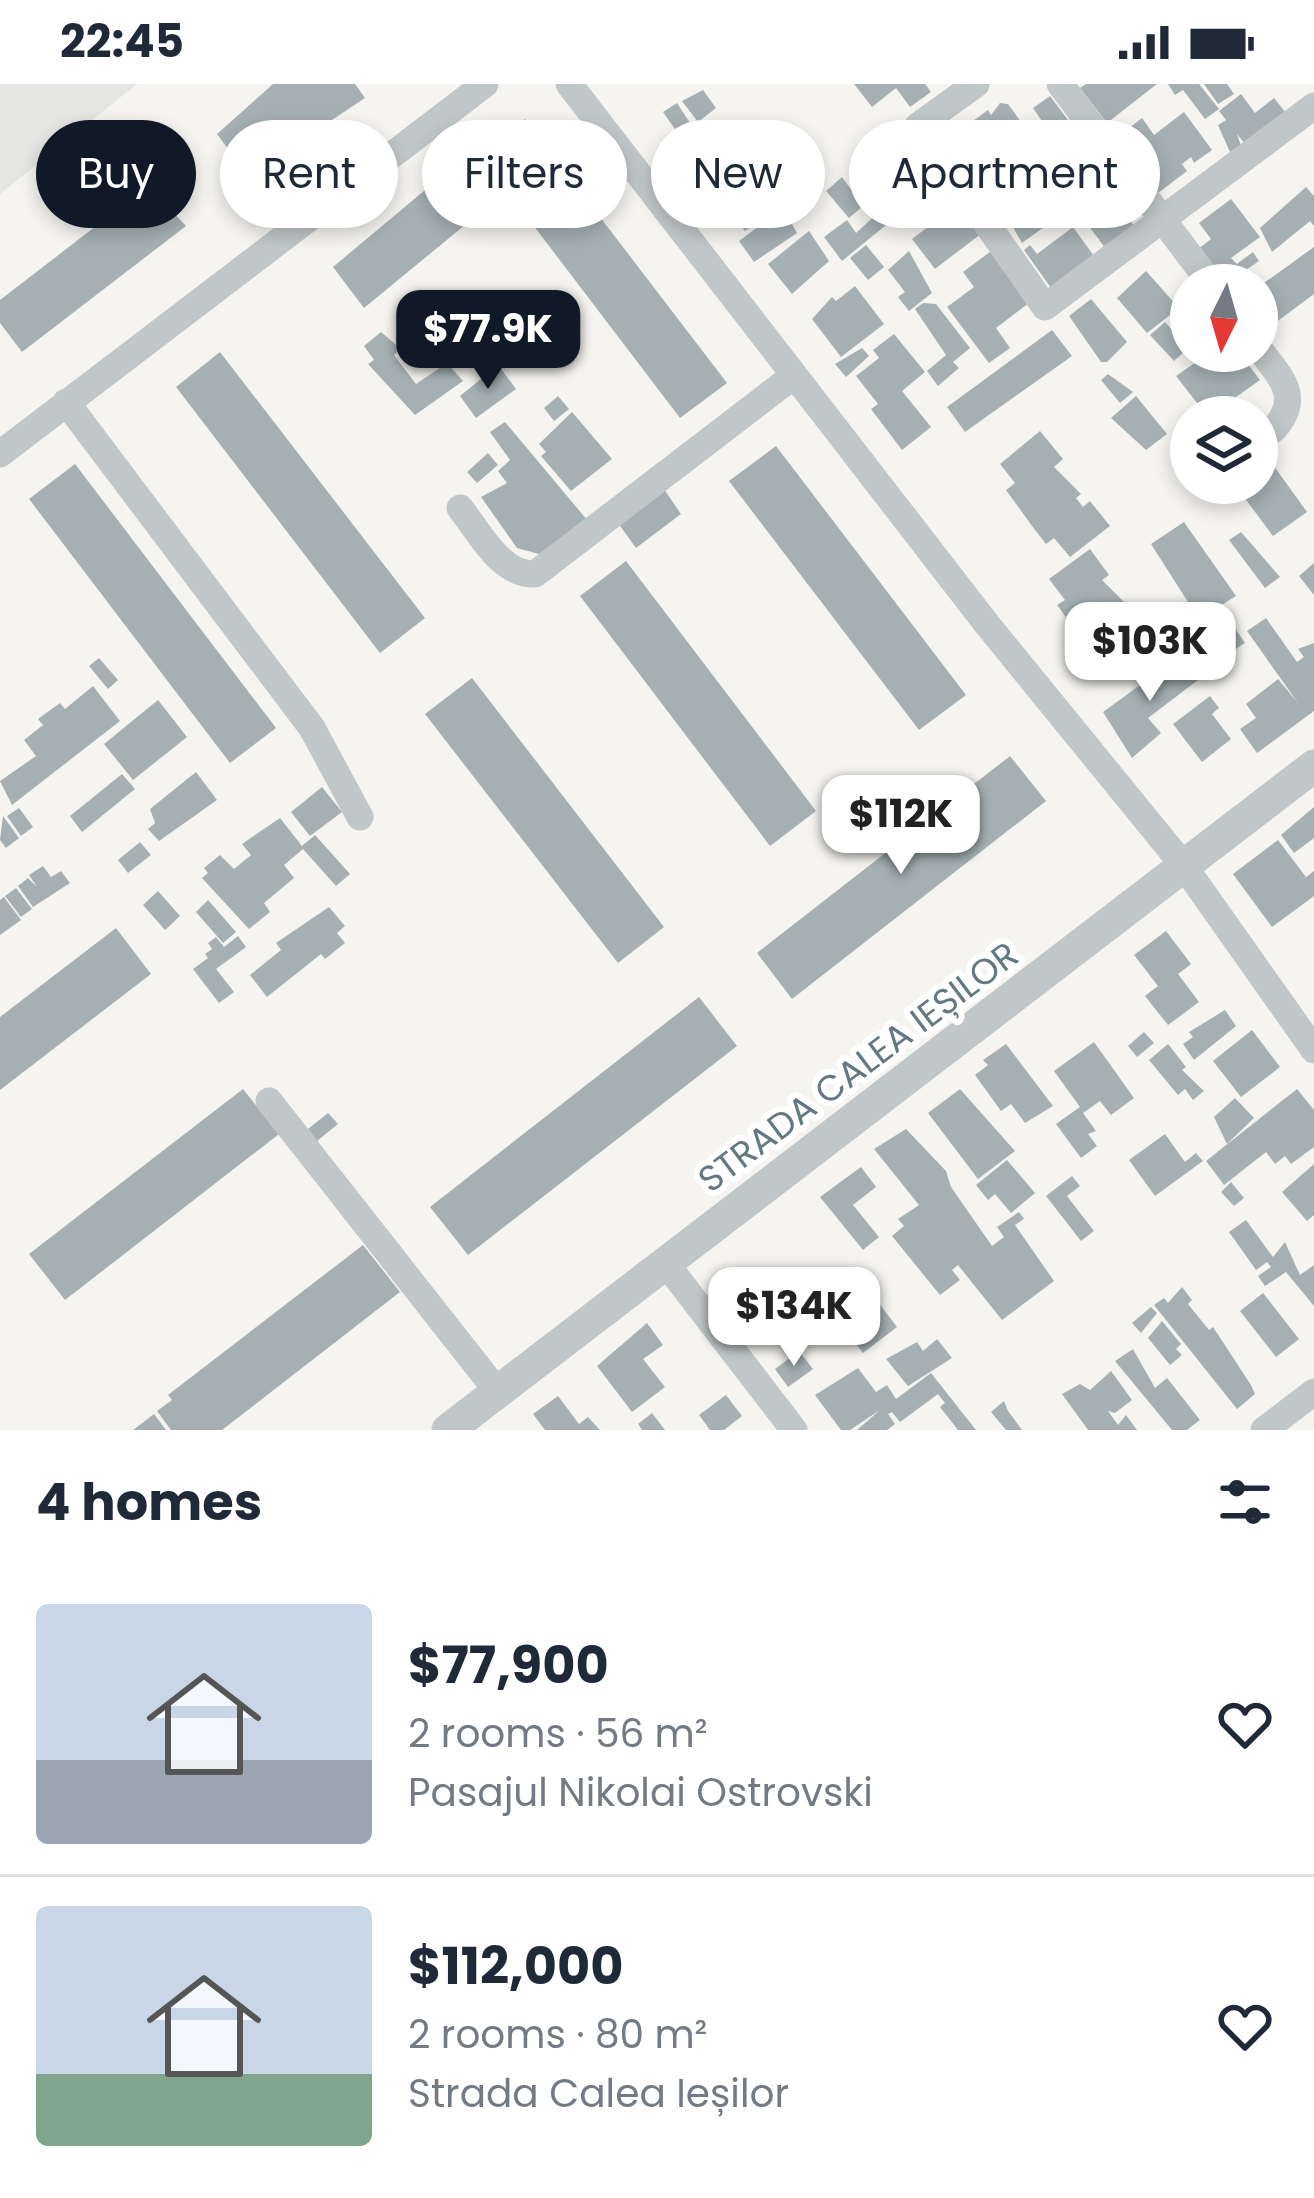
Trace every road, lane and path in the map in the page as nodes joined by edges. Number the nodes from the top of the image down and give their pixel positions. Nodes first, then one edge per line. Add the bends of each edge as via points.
1 (485, 84) edge
2 (569, 84) edge
3 (976, 84) edge
4 (1060, 84) edge
5 (1314, 106) edge
6 (1163, 220) junction
7 (1195, 264) edge
8 (1277, 372) edge
9 (792, 377) junction
10 (66, 402) junction
11 (0, 415) edge
12 (1278, 424) edge
13 (9, 446) edge
14 (460, 508) dead end
15 (1314, 766) edge
16 (360, 817) dead end
17 (1184, 866) junction
18 (1314, 1050) edge
19 (269, 1101) dead end
20 (664, 1261) junction
21 (497, 1391) junction
22 (1314, 1392) edge
23 (448, 1430) edge
24 (794, 1430) edge
25 (1264, 1430) edge

1 - 10 street
2 - 9 street
3 - 6 street via 918,126 1046,307
4 - 6 street
5 - 6 street
6 - 7 street
8 - 12 street via 1291,391 1290,411
9 - 14 street via 535,574 513,572
9 - 17 street
10 - 13 street
10 - 16 street via 312,728
11 - 13 street
15 - 17 street, STRADA CALEA IEȘILOR
17 - 18 street
17 - 20 street, STRADA CALEA IEȘILOR
19 - 21 street
20 - 21 street, STRADA CALEA IEȘILOR
20 - 24 street
21 - 23 street, STRADA CALEA IEȘILOR
22 - 25 street

